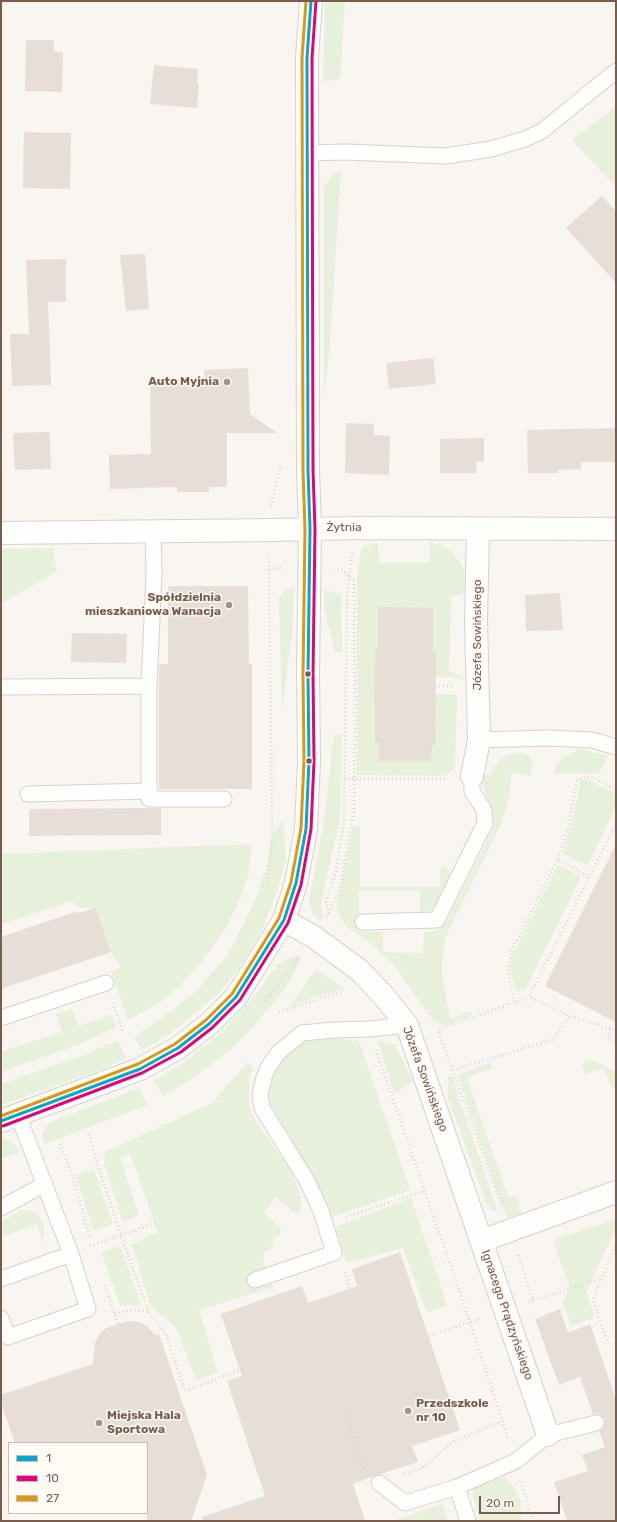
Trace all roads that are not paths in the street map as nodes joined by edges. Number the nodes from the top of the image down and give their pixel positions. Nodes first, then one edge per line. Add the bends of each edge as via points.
1 (310, 1) edge
2 (616, 70) edge
3 (307, 153) junction
4 (310, 529) junction
5 (478, 529) junction
6 (616, 529) edge
7 (153, 532) junction
8 (1, 533) edge
9 (148, 686) junction
10 (1, 687) edge
11 (479, 740) junction
12 (616, 747) edge
13 (472, 776) joint
14 (150, 791) junction
15 (28, 794) dead end
16 (224, 799) dead end
17 (284, 920) junction
18 (363, 922) dead end
19 (106, 983) dead end
20 (1, 1018) edge
21 (407, 1025) junction
22 (9, 1118) edge
23 (44, 1184) junction
24 (616, 1192) edge
25 (1, 1208) edge
26 (481, 1241) junction
27 (71, 1254) junction
28 (1, 1279) edge
29 (255, 1280) dead end
30 (1, 1318) edge
31 (596, 1423) dead end
32 (548, 1435) junction
33 (379, 1483) road end
34 (457, 1486) junction
35 (468, 1521) edge

1 - 3 street
2 - 3 lane via 542,131 491,149 446,156
3 - 4 street
4 - 5 street, Żytnia
4 - 7 street, Żytnia
4 - 17 street via 309,761 306,829 296,883
5 - 6 street, Żytnia
5 - 11 street, Józefa Sowińskiego via 476,620
7 - 8 street, Żytnia
7 - 9 lane via 154,572
9 - 10 lane
9 - 14 lane
11 - 12 lane via 592,740
11 - 13 street, Józefa Sowińskiego
13 - 18 lane via 472,791 484,810 484,823 436,920
14 - 15 lane
14 - 16 lane via 149,799
17 - 21 street, Józefa Sowińskiego via 314,937 358,970
17 - 22 street via 236,997 209,1024 178,1048 140,1069
19 - 20 lane
21 - 26 street, Józefa Sowińskiego
21 - 29 lane via 302,1033 278,1053 269,1066 260,1094 262,1108 307,1181 334,1253
22 - 23 lane
23 - 25 lane
23 - 27 lane
24 - 26 street, Ignacego Prądzyńskiego
26 - 32 street, Ignacego Prądzyńskiego
27 - 28 lane
27 - 30 lane via 88,1309 8,1337
31 - 32 lane
32 - 34 lane via 516,1460
33 - 34 lane via 405,1503
34 - 35 lane

